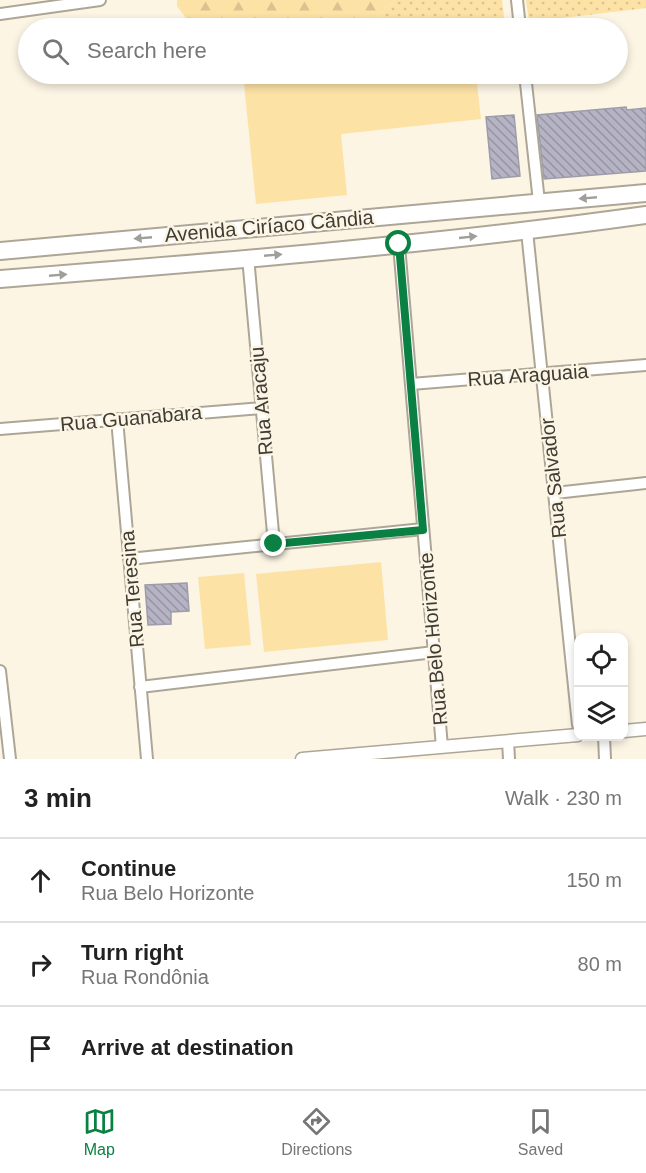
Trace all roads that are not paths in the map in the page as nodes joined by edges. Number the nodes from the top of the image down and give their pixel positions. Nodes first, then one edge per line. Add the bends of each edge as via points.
1 (100, 0) edge
2 (517, 0) edge
3 (0, 14) edge
4 (519, 18) edge
5 (526, 84) edge
6 (646, 193) edge
7 (539, 202) junction
8 (646, 215) edge
9 (646, 226) edge
10 (556, 227) junction
11 (527, 231) junction
12 (399, 244) junction
13 (0, 250) edge
14 (248, 257) junction
15 (0, 279) edge
16 (646, 365) edge
17 (542, 375) junction
18 (411, 384) junction
19 (262, 408) junction
20 (117, 419) junction
21 (0, 429) edge
22 (646, 483) edge
23 (555, 493) junction
24 (423, 530) junction
25 (274, 544) junction
26 (129, 559) junction
27 (434, 652) junction
28 (0, 671) edge
29 (140, 687) junction
30 (575, 687) edge
31 (646, 729) edge
32 (628, 731) edge
33 (574, 735) edge
34 (508, 741) junction
35 (604, 741) edge
36 (442, 747) junction
37 (420, 754) edge
38 (10, 759) edge
39 (147, 759) edge
40 (302, 759) edge
41 (509, 759) edge
42 (606, 759) edge

1 - 3 street
2 - 4 street
5 - 7 street
6 -> 7 highway, Avenida Ciríaco Cândia
7 -> 13 highway, Avenida Ciríaco Cândia
8 - 10 highway
9 - 10 highway
10 - 11 highway, Avenida Ciríaco Cândia
12 -> 11 highway, Avenida Ciríaco Cândia
11 - 17 street, Rua Salvador
14 -> 12 highway, Avenida Ciríaco Cândia
12 - 18 street, Rua Belo Horizonte
15 -> 14 highway, Avenida Ciríaco Cândia
14 - 19 street, Rua Aracaju
16 - 17 street, Rua Araguaia
17 - 18 street, Rua Araguaia
17 - 23 street, Rua Salvador
18 - 24 street, Rua Belo Horizonte
19 - 20 street, Rua Guanabara
19 - 25 street, Rua Aracaju
20 - 21 street, Rua Guanabara
20 - 26 street, Rua Teresina
22 - 23 street
23 - 30 street, Rua Salvador
24 - 25 street
24 - 27 street, Rua Belo Horizonte
25 - 26 street
26 - 29 street, Rua Teresina
27 - 29 street
27 - 36 street, Rua Belo Horizonte
28 - 38 street
29 - 39 street, Rua Teresina
31 - 32 street
33 - 34 street
34 - 36 street
34 - 41 street
35 - 42 street
36 - 37 street
37 - 40 street

